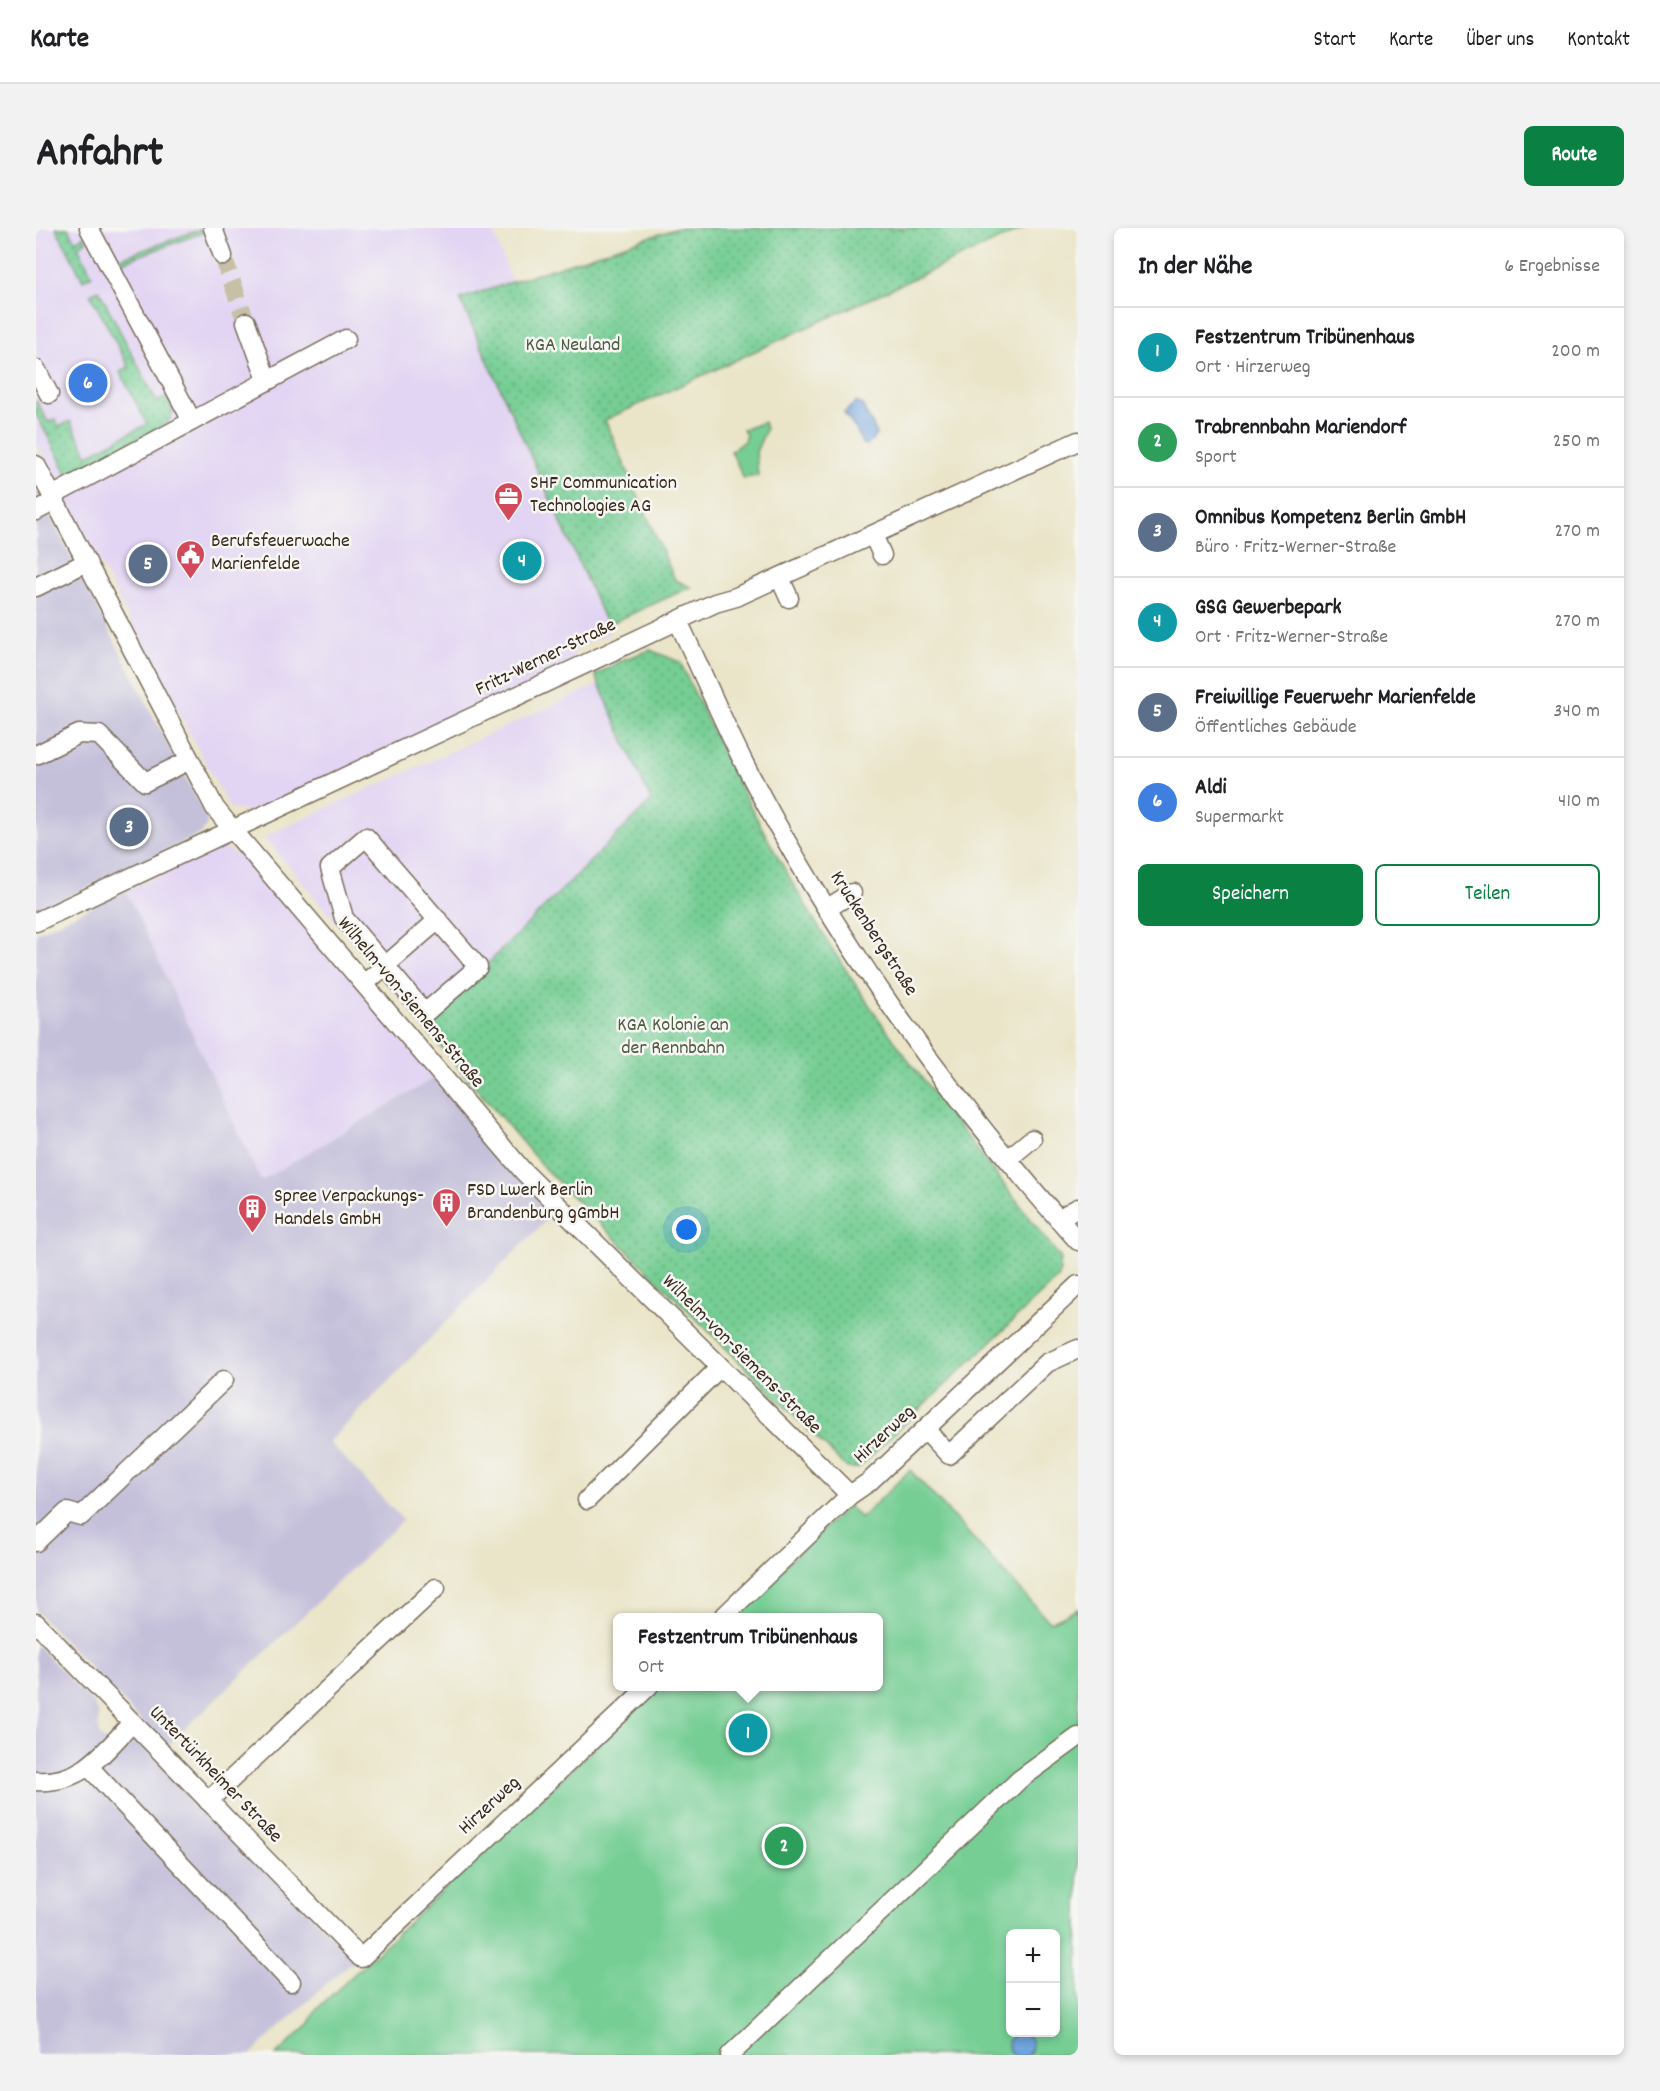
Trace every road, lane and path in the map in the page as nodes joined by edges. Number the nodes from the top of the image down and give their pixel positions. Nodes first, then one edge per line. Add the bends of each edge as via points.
1 (89, 228) edge
2 (213, 228) edge
3 (223, 256) tunnel mouth
4 (246, 322) tunnel mouth
5 (346, 339) dead end
6 (36, 369) edge
7 (267, 380) junction
8 (49, 394) dead end
9 (192, 421) junction
10 (1078, 441) edge
11 (36, 465) edge
12 (47, 492) edge
13 (36, 511) edge
14 (873, 535) junction
15 (882, 555) dead end
16 (87, 562) junction
17 (780, 578) junction
18 (36, 587) edge
19 (789, 598) dead end
20 (678, 621) junction
21 (36, 755) edge
22 (190, 760) junction
23 (232, 829) junction
24 (852, 893) dead end
25 (828, 908) junction
26 (438, 920) junction
27 (36, 922) edge
28 (384, 966) junction
29 (364, 984) junction
30 (1032, 1139) dead end
31 (1009, 1158) junction
32 (1078, 1208) edge
33 (1058, 1219) junction
34 (1078, 1241) edge
35 (1078, 1285) edge
36 (1078, 1349) edge
37 (720, 1367) junction
38 (224, 1380) dead end
39 (925, 1429) junction
40 (850, 1495) junction
41 (587, 1500) dead end
42 (36, 1542) edge
43 (436, 1588) dead end
44 (726, 1613) edge
45 (36, 1623) edge
46 (644, 1691) edge
47 (132, 1723) junction
48 (1078, 1737) edge
49 (89, 1767) junction
50 (36, 1781) edge
51 (208, 1801) junction
52 (361, 1958) joint
53 (291, 1982) dead end
54 (730, 2055) edge

1 - 9 street
2 - 3 street
4 - 7 street
5 - 7 street
6 - 8 street
7 - 9 street
9 - 12 street
10 - 14 street, Fritz-Werner-Straße
11 - 12 street, Wilhelm-von-Siemens-Straße
12 - 13 street
12 - 16 street, Wilhelm-von-Siemens-Straße
14 - 15 street
14 - 17 street, Fritz-Werner-Straße
16 - 18 street
16 - 22 street, Wilhelm-von-Siemens-Straße
17 - 19 street
17 - 20 street, Fritz-Werner-Straße
20 - 23 street, Fritz-Werner-Straße
20 - 25 street, Kruckenbergstraße via 745,764
21 - 22 street via 79,734 99,735 146,782
22 - 23 street, Wilhelm-von-Siemens-Straße via 215,808
23 - 27 street, Fritz-Werner-Straße
23 - 29 street, Wilhelm-von-Siemens-Straße
24 - 25 street
25 - 31 street, Kruckenbergstraße via 928,1055
26 - 28 street
26 - 28 street via 478,967 425,1013
26 - 28 street via 366,837 357,844 330,868 344,918
28 - 29 street
29 - 37 street, Wilhelm-von-Siemens-Straße via 523,1171
30 - 31 street
31 - 33 street, Kruckenbergstraße
32 - 33 street
33 - 34 street, Kruckenbergstraße
35 - 39 street, Hirzerweg
36 - 39 street via 1047,1363 949,1455
37 - 40 street, Wilhelm-von-Siemens-Straße
37 - 41 street
38 - 42 street via 81,1516 67,1512
39 - 40 street, Hirzerweg
40 - 44 street, Hirzerweg
43 - 51 street
45 - 47 street, Untertürkheimer Straße
46 - 52 street, Hirzerweg
47 - 49 street
47 - 51 street, Untertürkheimer Straße
48 - 54 street via 1018,1780
49 - 50 street via 56,1782
49 - 53 street
51 - 52 street, Untertürkheimer Straße

